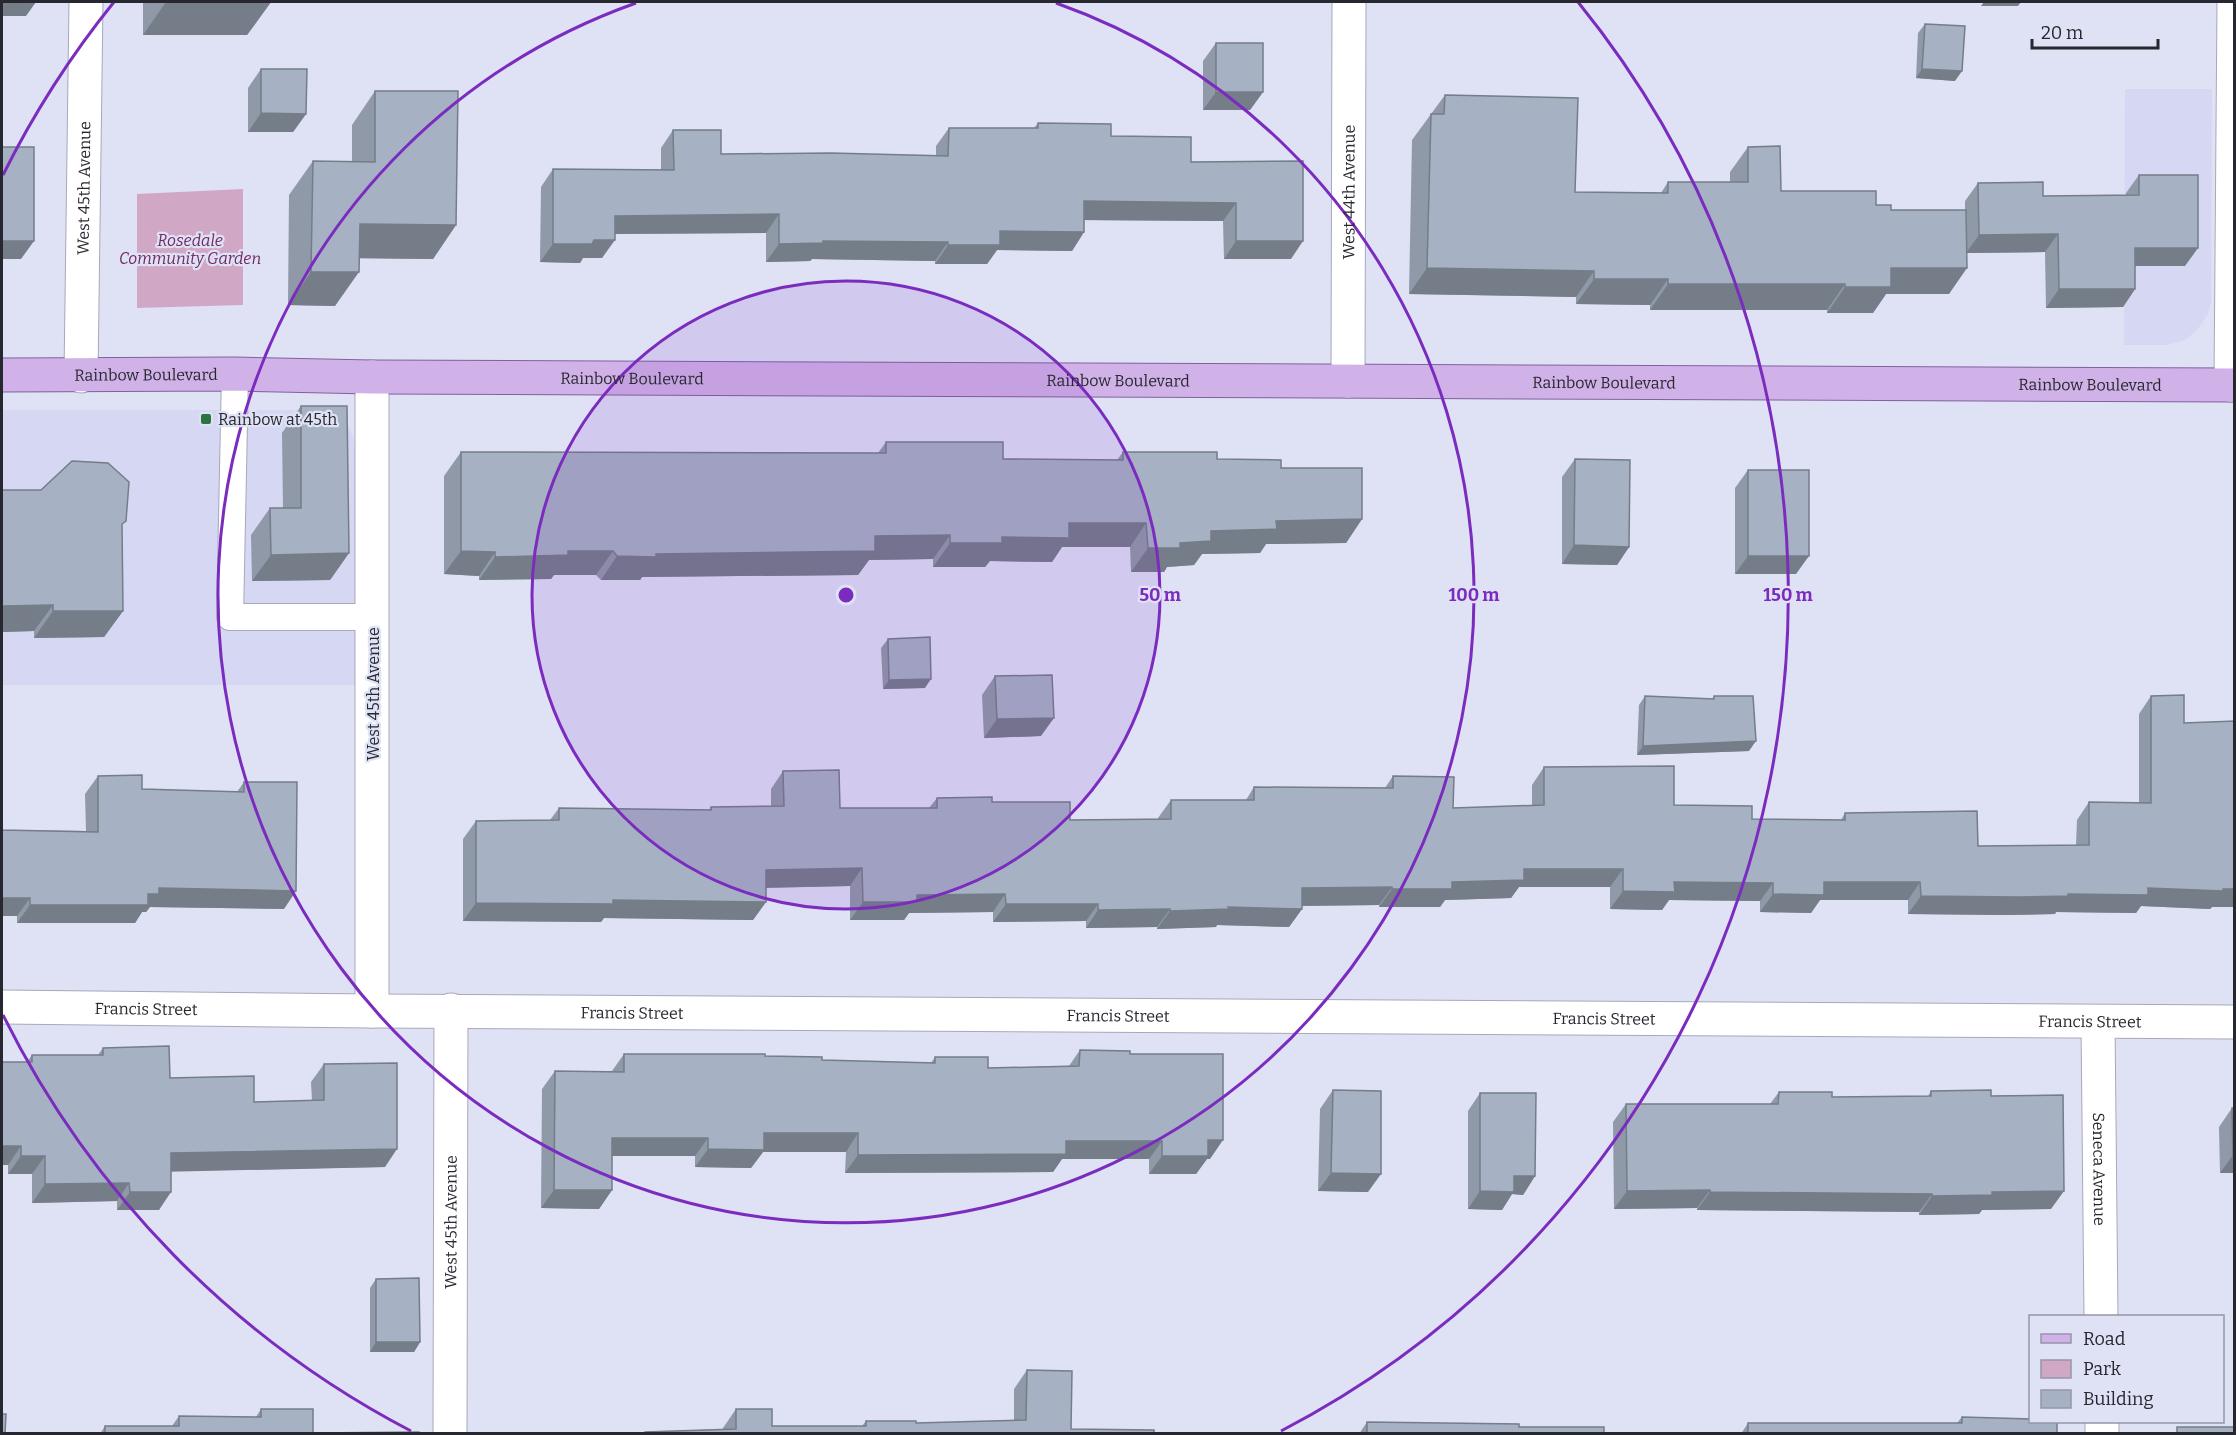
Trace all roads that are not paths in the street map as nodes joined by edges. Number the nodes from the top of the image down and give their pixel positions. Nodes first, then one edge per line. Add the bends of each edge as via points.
1 (86, 2) edge
2 (1349, 2) edge
3 (2234, 2) edge
4 (235, 374) junction
5 (2, 375) edge
6 (81, 376) junction
7 (372, 377) junction
8 (1348, 381) junction
9 (2233, 385) edge
10 (373, 617) junction
11 (2, 1007) edge
12 (451, 1010) junction
13 (372, 1011) junction
14 (2097, 1022) junction
15 (2235, 1022) edge
16 (2101, 1315) edge
17 (450, 1434) edge

1 - 6 street, West 45th Avenue
2 - 8 street, West 44th Avenue
3 - 9 street
4 - 6 main road, Rainbow Boulevard
4 - 7 main road, Rainbow Boulevard
4 - 10 lane via 230,617
5 - 6 main road, Rainbow Boulevard
7 - 8 main road, Rainbow Boulevard
7 - 10 street, West 45th Avenue
8 - 9 main road, Rainbow Boulevard
10 - 13 street, West 45th Avenue
11 - 13 street, Francis Street
12 - 13 street, Francis Street
12 - 14 street, Francis Street
12 - 17 street, West 45th Avenue
14 - 15 street, Francis Street
14 - 16 street, Seneca Avenue

